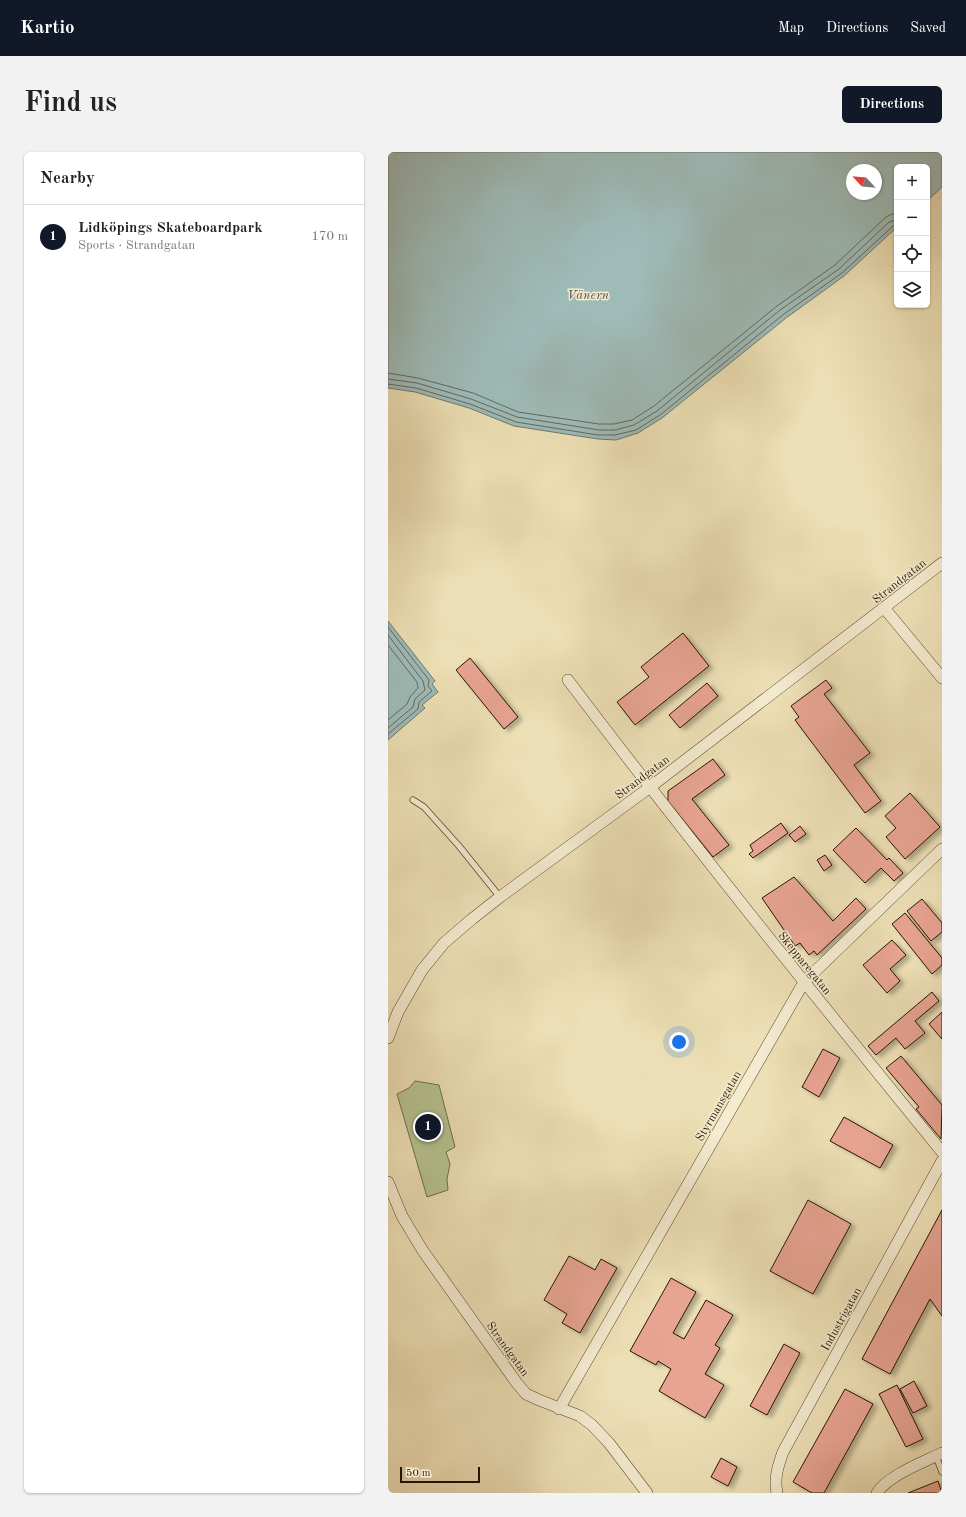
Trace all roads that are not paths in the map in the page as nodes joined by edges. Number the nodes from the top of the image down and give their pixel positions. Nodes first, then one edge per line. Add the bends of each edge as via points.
1 (942, 563) edge
2 (885, 609) junction
3 (942, 678) edge
4 (568, 680) dead end
5 (650, 788) junction
6 (413, 800) dead end
7 (942, 849) edge
8 (500, 897) junction
9 (804, 982) junction
10 (388, 1038) edge
11 (942, 1152) edge
12 (942, 1161) edge
13 (388, 1182) edge
14 (559, 1409) junction
15 (939, 1455) edge
16 (942, 1472) edge
17 (647, 1493) edge
18 (777, 1493) edge
19 (877, 1493) edge

1 - 2 street, Strandgatan
2 - 3 street
2 - 5 street, Strandgatan
4 - 5 street, Skepparegatan
5 - 8 street, Strandgatan
5 - 9 street, Skepparegatan
6 - 8 lane via 424,807 459,846
7 - 9 street, Styrmansgatan
8 - 10 street, Strandgatan via 444,943 422,970 398,1012
9 - 11 street, Skepparegatan
9 - 14 street, Styrmansgatan
12 - 18 street, Industrigatan via 783,1452 777,1468
13 - 14 street, Strandgatan via 402,1216 423,1251 516,1382 526,1394
14 - 17 street, Strandgatan via 580,1416 600,1432
15 - 16 lane
15 - 19 street via 903,1472

